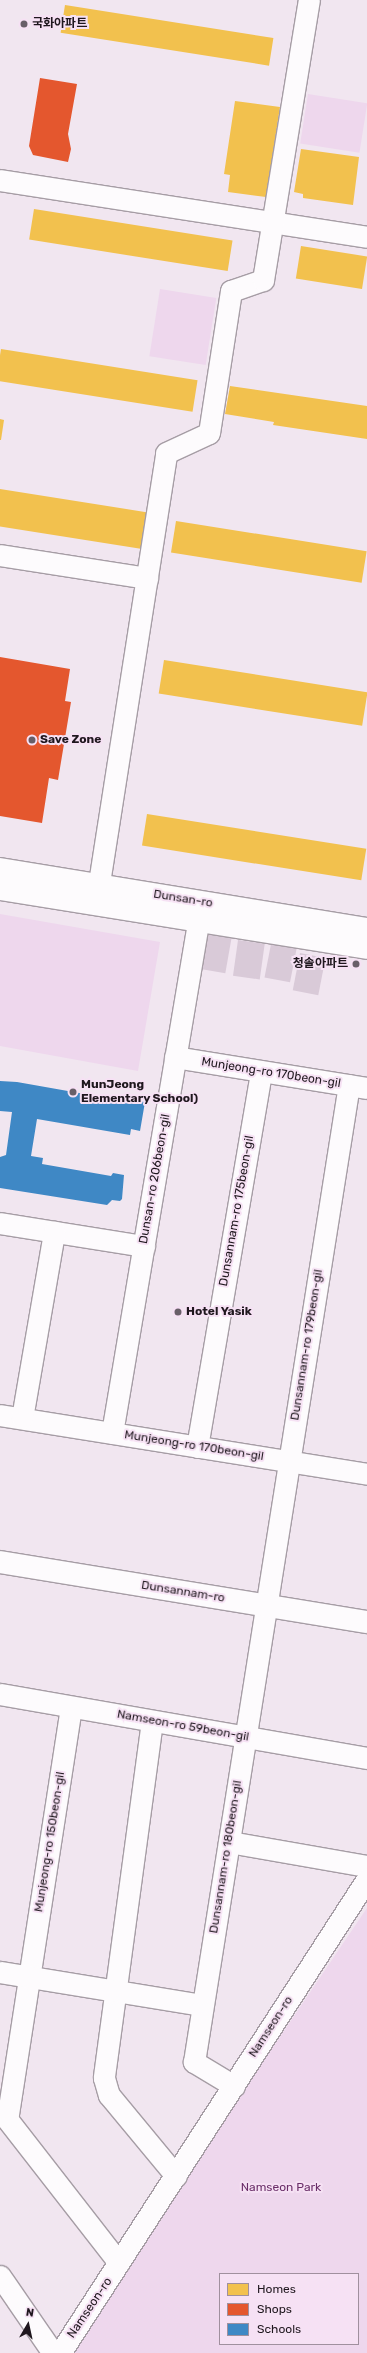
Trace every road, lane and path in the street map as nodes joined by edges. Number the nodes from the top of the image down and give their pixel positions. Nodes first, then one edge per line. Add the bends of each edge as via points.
1 (309, 0) edge
2 (0, 180) edge
3 (272, 222) junction
4 (367, 237) edge
5 (0, 555) edge
6 (147, 578) junction
7 (0, 869) edge
8 (0, 889) edge
9 (97, 895) junction
10 (200, 911) junction
11 (367, 929) edge
12 (367, 948) edge
13 (175, 1057) junction
14 (261, 1071) junction
15 (358, 1087) edge
16 (0, 1224) edge
17 (54, 1232) junction
18 (144, 1246) junction
19 (0, 1415) edge
20 (22, 1418) junction
21 (112, 1433) junction
22 (197, 1446) junction
23 (289, 1461) junction
24 (367, 1474) edge
25 (0, 1562) edge
26 (266, 1605) junction
27 (367, 1622) edge
28 (0, 1694) edge
29 (71, 1707) junction
30 (152, 1721) junction
31 (246, 1737) junction
32 (367, 1758) edge
33 (229, 1842) junction
34 (367, 1866) edge
35 (367, 1879) edge
36 (0, 1972) edge
37 (29, 1977) junction
38 (115, 1991) junction
39 (201, 2005) junction
40 (234, 2086) junction
41 (176, 2176) junction
42 (120, 2263) junction
43 (0, 2276) edge
44 (53, 2353) edge
45 (60, 2353) edge

1 - 3 street
2 - 3 street
3 - 4 street
3 - 6 street via 263,280 231,291 209,433 166,453
5 - 6 street
6 - 9 street
7 - 9 main road, Dunsan-ro
8 - 9 main road, Dunsan-ro
9 - 10 main road, Dunsan-ro
10 - 11 main road, Dunsan-ro
10 - 12 main road, Dunsan-ro
10 - 13 street, Dunsan-ro 206beon-gil
13 - 14 street, Munjeong-ro 170beon-gil
13 - 18 street, Dunsan-ro 206beon-gil
14 - 15 street, Munjeong-ro 170beon-gil
14 - 22 street, Dunsannam-ro 175beon-gil
15 - 23 street, Dunsannam-ro 179beon-gil
16 - 17 street
17 - 18 street
17 - 20 street
18 - 21 street, Dunsan-ro 206beon-gil
19 - 20 street, Munjeong-ro 170beon-gil
20 - 21 street, Munjeong-ro 170beon-gil
21 - 22 street, Munjeong-ro 170beon-gil
22 - 23 street, Munjeong-ro 170beon-gil
23 - 24 street, Munjeong-ro 170beon-gil
23 - 26 street, Dunsannam-ro 179beon-gil
25 - 26 main road, Dunsannam-ro
26 - 27 main road, Dunsannam-ro
26 - 31 street, Dunsannam-ro 180beon-gil
28 - 29 street, Namseon-ro 59beon-gil
29 - 30 street, Namseon-ro 59beon-gil
29 - 37 street, Munjeong-ro 150beon-gil
30 - 31 street, Namseon-ro 59beon-gil
30 - 38 street
31 - 32 street, Namseon-ro 59beon-gil
31 - 33 street, Dunsannam-ro 180beon-gil
33 - 34 street
33 - 39 street, Dunsannam-ro 180beon-gil
35 - 40 street, Namseon-ro
36 - 37 street
37 - 38 street
37 - 42 street via 7,2119
38 - 39 street
38 - 41 street via 104,2078 109,2095
39 - 40 street, Dunsannam-ro 180beon-gil via 194,2062
40 - 41 street, Namseon-ro
41 - 42 street, Namseon-ro
42 - 45 street, Namseon-ro
43 - 44 street

